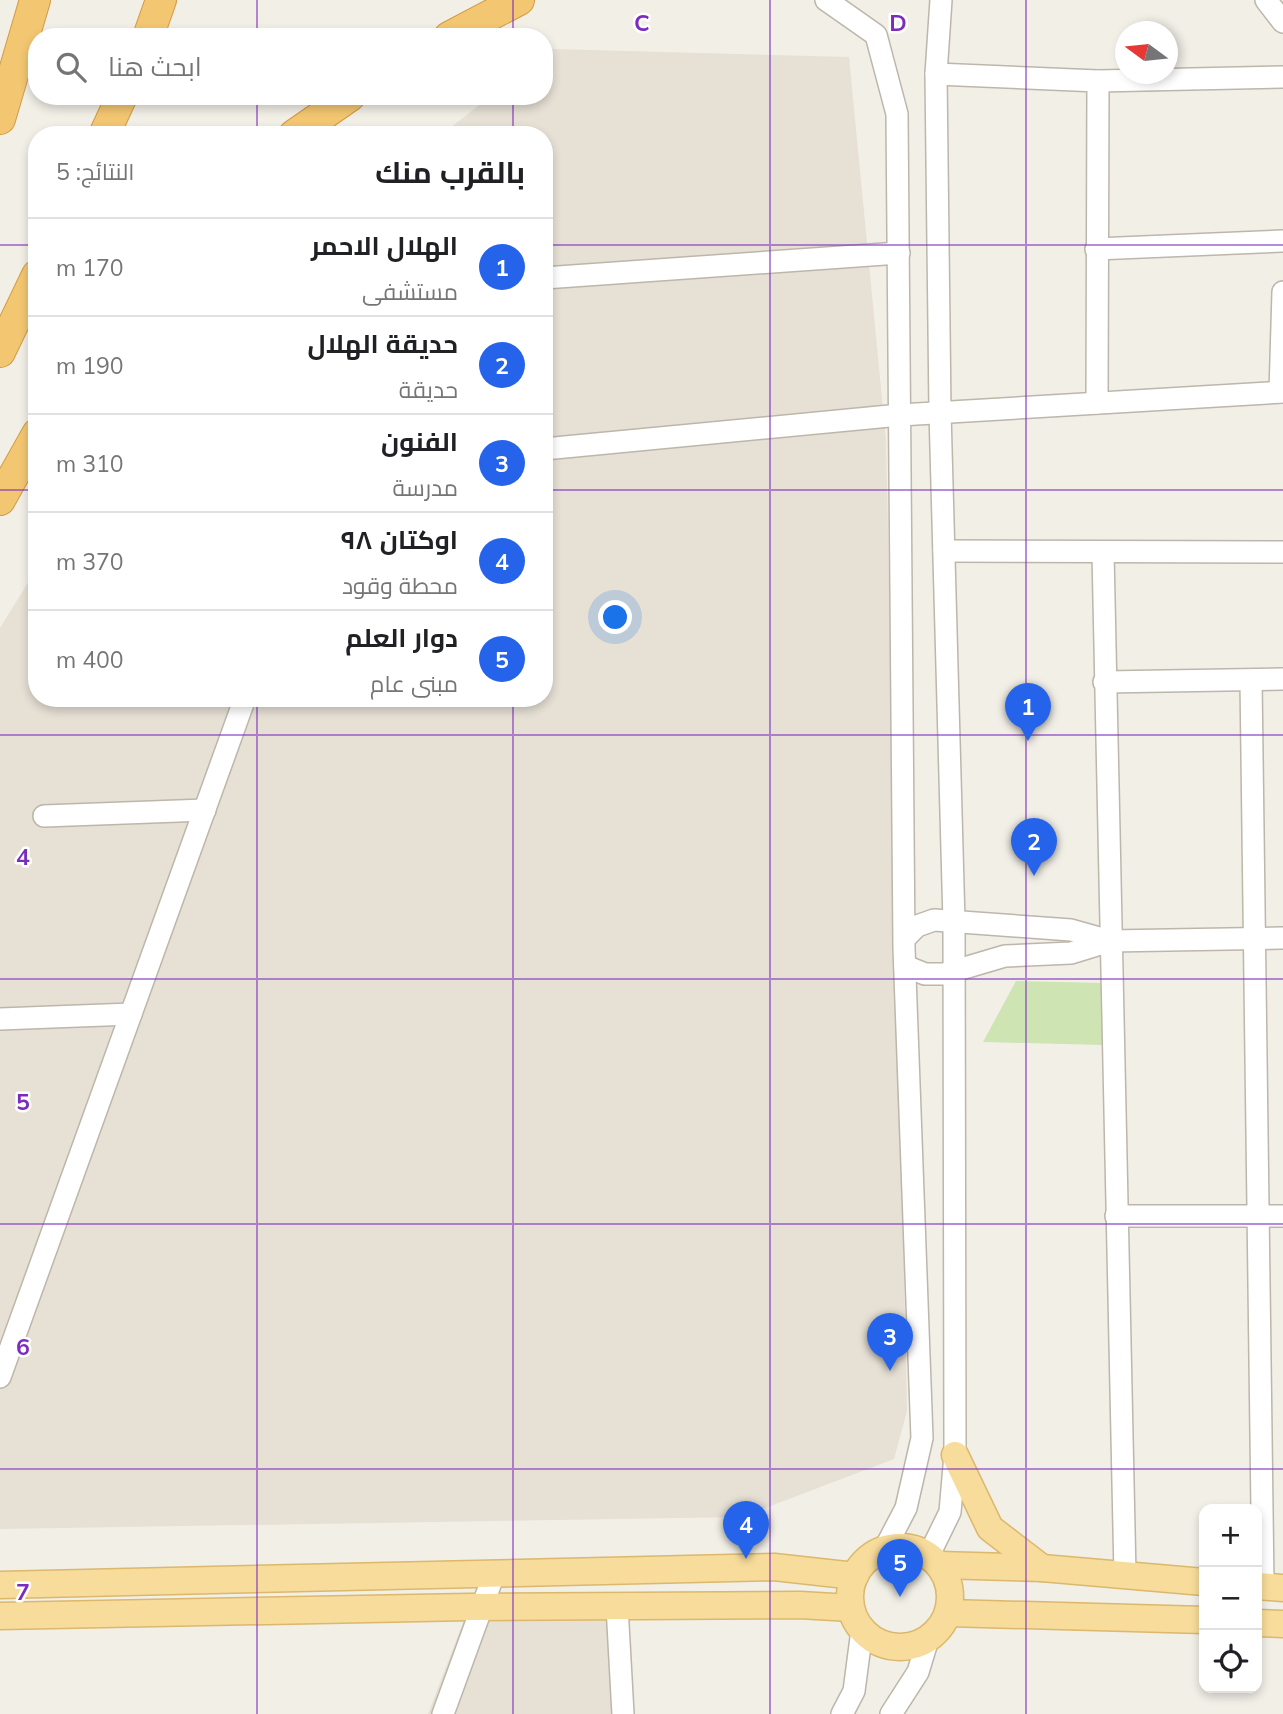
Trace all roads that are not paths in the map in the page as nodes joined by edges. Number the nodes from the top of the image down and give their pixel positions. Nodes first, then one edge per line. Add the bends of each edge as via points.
1 (35, 0) edge
2 (160, 0) edge
3 (519, 0) edge
4 (826, 0) edge
5 (941, 0) edge
6 (1266, 0) edge
7 (1283, 22) edge
8 (151, 28) edge
9 (466, 28) edge
10 (936, 74) junction
11 (1283, 77) edge
12 (1098, 81) junction
13 (118, 105) edge
14 (337, 105) edge
15 (0, 119) edge
16 (108, 126) edge
17 (307, 126) edge
18 (1283, 241) edge
19 (1096, 249) junction
20 (900, 253) junction
21 (553, 277) edge
22 (1283, 292) edge
23 (28, 294) edge
24 (0, 352) edge
25 (1281, 392) edge
26 (1097, 403) junction
27 (940, 412) junction
28 (900, 415) junction
29 (553, 448) edge
30 (28, 450) edge
31 (0, 500) edge
32 (944, 551) junction
33 (1283, 552) edge
34 (1103, 553) junction
35 (1283, 679) edge
36 (1251, 680) junction
37 (1104, 682) junction
38 (242, 707) edge
39 (205, 810) junction
40 (44, 816) dead end
41 (954, 922) junction
42 (905, 938) junction
43 (1283, 938) edge
44 (1254, 939) junction
45 (1110, 941) junction
46 (905, 966) junction
47 (954, 972) junction
48 (131, 1014) junction
49 (0, 1019) edge
50 (1116, 1216) junction
51 (1258, 1216) junction
52 (1283, 1216) edge
53 (7, 1339) edge
54 (0, 1377) edge
55 (955, 1455) junction
56 (884, 1550) junction
57 (934, 1560) junction
58 (1042, 1567) junction
59 (494, 1574) junction
60 (855, 1576) junction
61 (1125, 1576) junction
62 (1199, 1582) edge
63 (0, 1585) edge
64 (1267, 1586) edge
65 (617, 1606) junction
66 (482, 1607) junction
67 (948, 1613) junction
68 (0, 1616) edge
69 (857, 1619) junction
70 (1199, 1620) edge
71 (1262, 1623) edge
72 (1283, 1624) edge
73 (928, 1639) junction
74 (443, 1714) edge
75 (623, 1714) edge
76 (842, 1714) edge
77 (891, 1714) edge

1 - 15 highway
2 - 8 highway
3 - 9 highway
4 - 20 street via 876,35 897,114
5 - 10 street
6 - 7 street
10 - 12 street
10 - 27 street
11 - 12 street
12 - 19 street
13 - 16 highway
14 - 17 highway
18 - 19 street
19 - 26 street
20 - 21 street
20 - 28 street
22 - 25 street
23 - 24 highway
25 - 26 street
26 - 27 street
27 - 28 street
27 - 32 street
28 - 29 street
28 - 42 street
30 - 31 highway
32 - 34 street
32 - 41 street
33 - 34 street
34 - 37 street
35 - 36 street
36 - 37 street
36 - 44 street
37 - 45 street
38 - 39 street
39 - 40 street
39 - 48 street
41 - 42 street via 925,922
41 - 45 street via 1072,930
41 - 47 street
42 - 46 street
43 - 44 street
44 - 45 street
44 - 51 street
45 - 47 street via 1071,953 1005,956
45 - 50 street
46 - 47 street via 925,974
46 - 56 street via 922,1438 906,1508
47 - 55 street
48 - 49 street
48 - 53 street
50 - 51 street
50 - 61 street
51 - 52 street
51 - 64 street
53 - 54 street
55 - 57 street via 950,1512
55 - 58 main road via 990,1528
56 - 57 main road via 913,1548
56 - 60 main road via 862,1565
57 - 58 main road
57 - 67 main road via 950,1588
58 - 61 main road
59 - 60 main road via 774,1567
59 - 63 main road
59 - 66 street
60 - 69 main road via 850,1592
61 - 62 main road
65 - 66 main road
65 - 69 main road
65 - 75 street
66 - 68 main road
66 - 74 street
67 - 70 main road
67 - 73 main road
69 - 73 main road via 885,1644
69 - 76 street via 854,1691
71 - 72 main road
73 - 77 street via 918,1672

